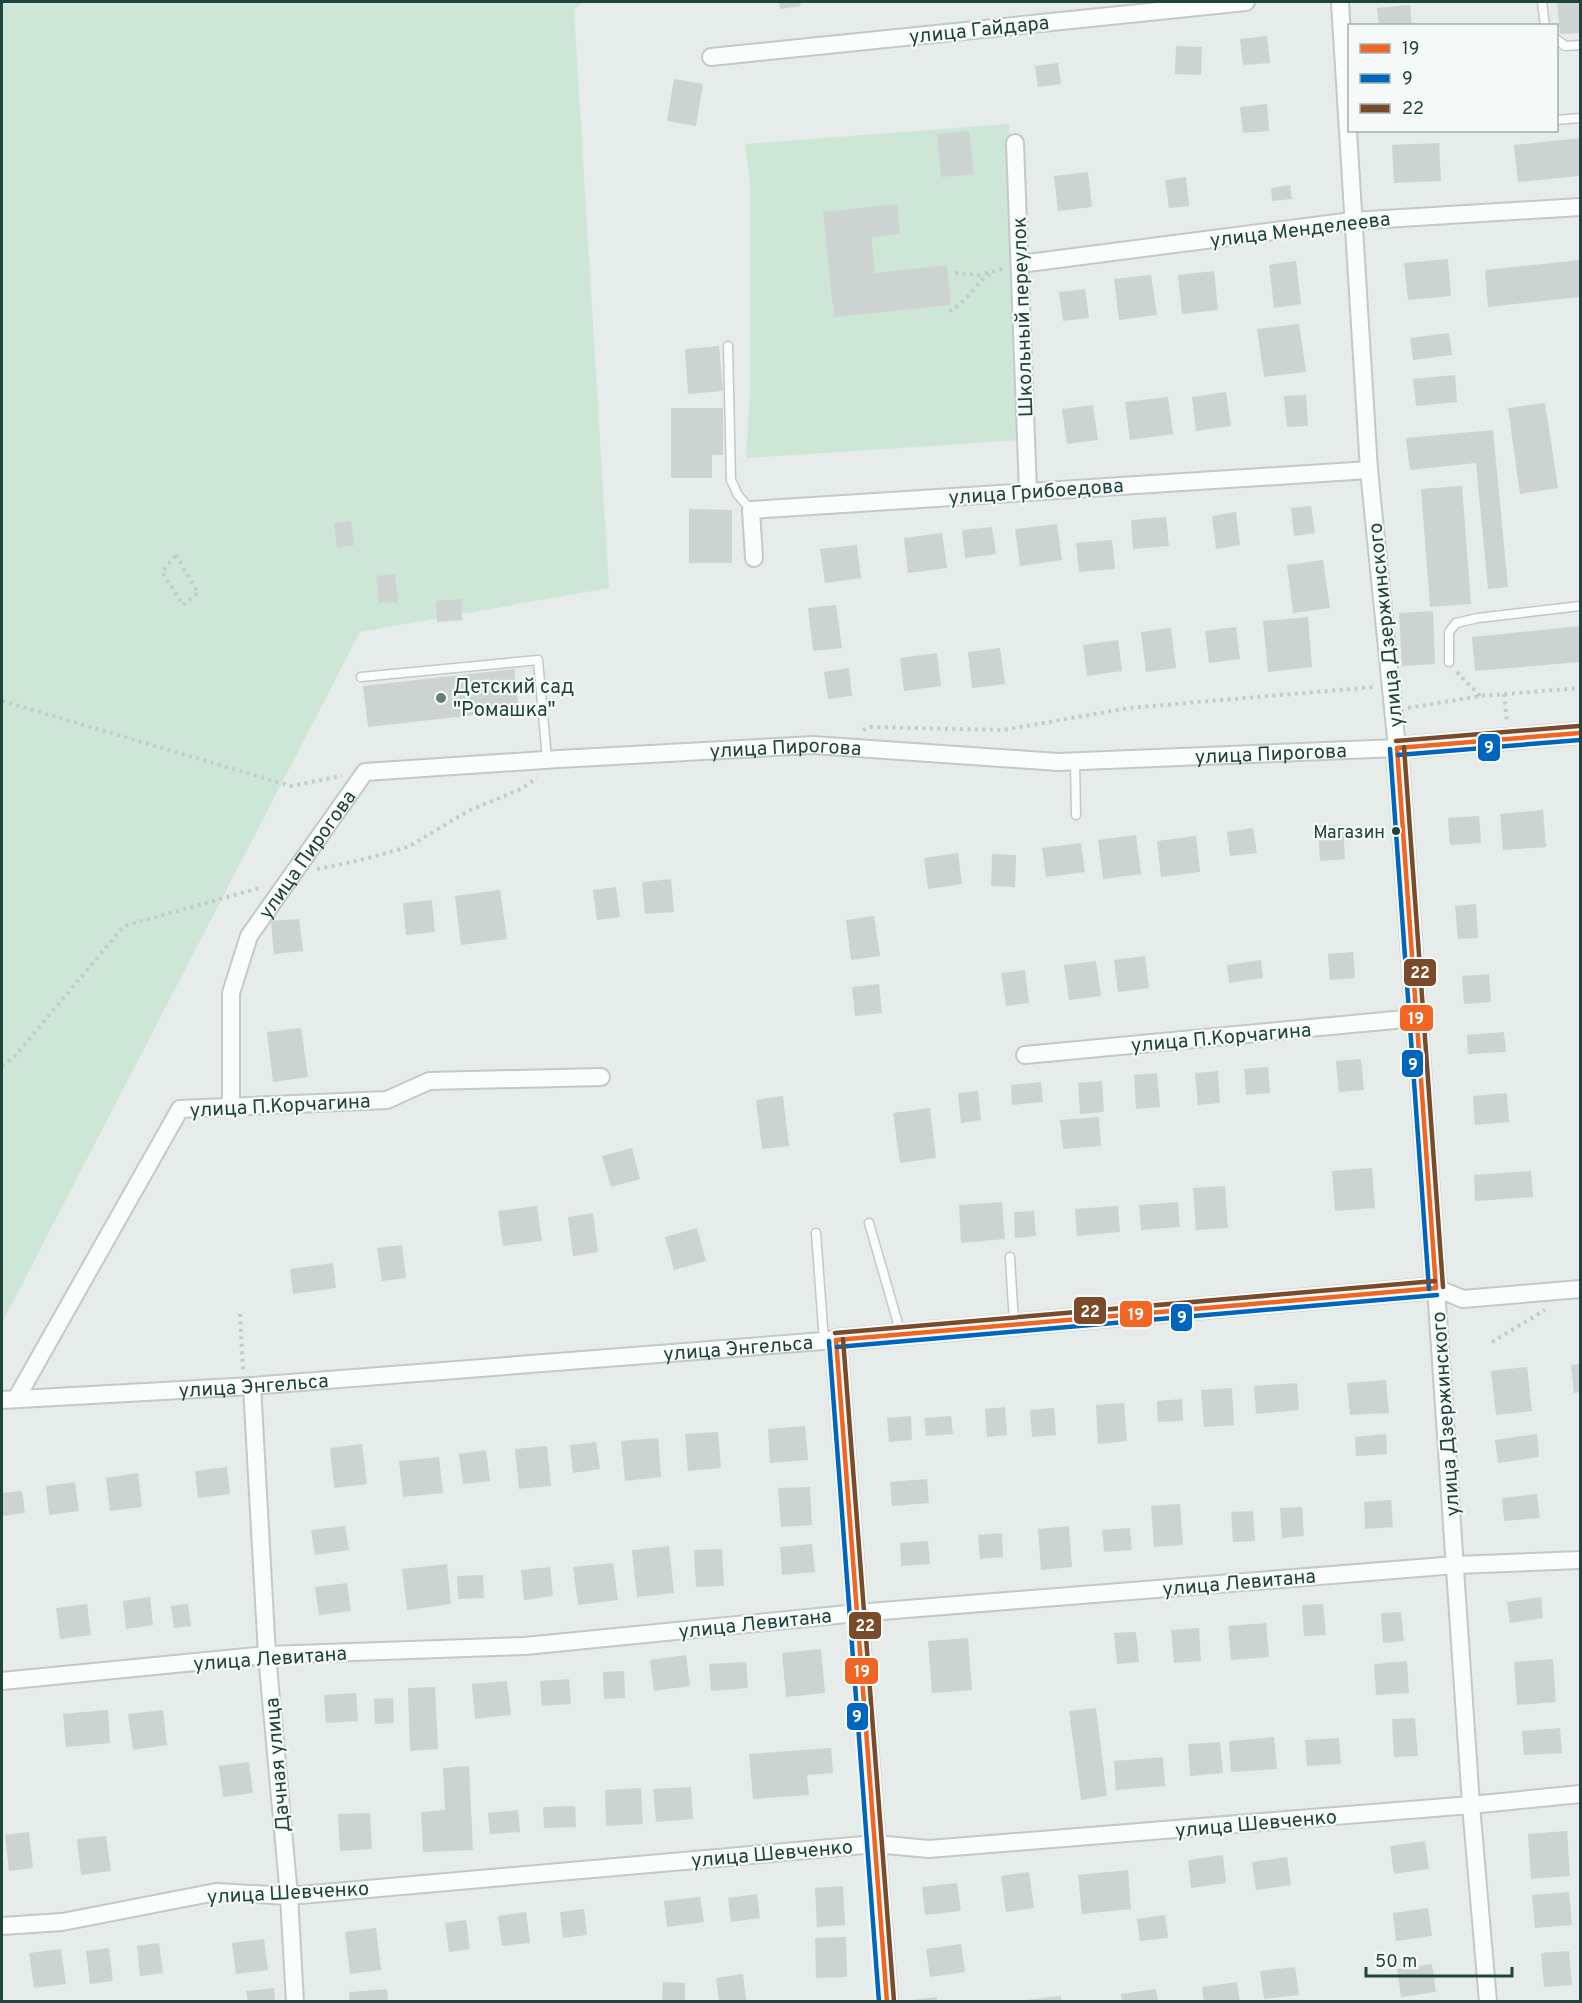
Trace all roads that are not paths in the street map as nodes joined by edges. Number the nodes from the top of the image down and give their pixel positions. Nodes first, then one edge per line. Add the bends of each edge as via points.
1 (1246, 2) edge
2 (1340, 2) edge
3 (1542, 3) edge
4 (1545, 24) edge
5 (1558, 40) edge
6 (1581, 45) edge
7 (711, 57) dead end
8 (1581, 118) edge
9 (1558, 120) edge
10 (1014, 143) dead end
11 (1581, 207) edge
12 (1352, 220) junction
13 (1020, 264) junction
14 (728, 346) dead end
15 (1369, 470) junction
16 (1029, 492) junction
17 (751, 510) junction
18 (754, 558) dead end
19 (1581, 606) edge
20 (1449, 663) road end
21 (361, 677) dead end
22 (1581, 733) edge
23 (1397, 748) junction
24 (547, 759) junction
25 (1075, 761) junction
26 (1076, 815) dead end
27 (1416, 1018) junction
28 (1025, 1055) dead end
29 (601, 1077) dead end
30 (231, 1107) junction
31 (869, 1223) dead end
32 (816, 1233) dead end
33 (1010, 1257) dead end
34 (1436, 1288) junction
35 (1581, 1289) edge
36 (1014, 1324) junction
37 (901, 1334) junction
38 (830, 1340) junction
39 (248, 1386) junction
40 (9, 1400) edge
41 (1581, 1560) edge
42 (1456, 1565) junction
43 (857, 1613) junction
44 (267, 1655) junction
45 (2, 1682) edge
46 (1581, 1794) edge
47 (1471, 1805) junction
48 (875, 1844) junction
49 (289, 1896) junction
50 (2, 1926) edge
51 (295, 2001) edge
52 (887, 2001) edge
53 (1488, 2001) edge

1 - 7 street, улица Гайдара
2 - 12 street, улица Дзержинского
3 - 4 lane
5 - 6 lane via 1565,46
8 - 9 lane
10 - 13 street, Школьный переулок
11 - 12 street, улица Менделеева
12 - 13 street, улица Менделеева
12 - 15 street, улица Дзержинского
13 - 16 street, Школьный переулок
14 - 17 lane via 731,480
15 - 16 street, улица Грибоедова
15 - 23 street, улица Дзержинского
16 - 17 street, улица Грибоедова
17 - 18 street
19 - 20 lane via 1456,622 1449,632
21 - 24 lane via 538,660
22 - 23 street, улица Пирогова
23 - 25 street, улица Пирогова
23 - 27 street, улица Дзержинского
24 - 25 street, улица Пирогова via 813,745
24 - 30 street, улица Пирогова via 365,772 249,936 231,993
25 - 26 lane
27 - 28 street, улица П.Корчагина
27 - 34 street, улица Дзержинского
29 - 30 street, улица П.Корчагина via 429,1081 387,1100
30 - 40 street, улица П.Корчагина via 180,1110
31 - 37 lane
32 - 38 lane
33 - 36 lane
34 - 35 street, улица Энгельса via 1463,1299
34 - 36 street, улица Энгельса
34 - 42 street, улица Дзержинского
36 - 37 street, улица Энгельса
37 - 38 street, улица Энгельса
38 - 39 street, улица Энгельса
38 - 43 street
39 - 40 street, улица Энгельса
39 - 44 street, Дачная улица
41 - 42 street, улица Левитана
42 - 43 street, улица Левитана
42 - 47 street, улица Дзержинского
43 - 44 street, улица Левитана via 525,1646
43 - 48 street
44 - 45 street, улица Левитана
44 - 49 street, Дачная улица
46 - 47 street, улица Шевченко
47 - 48 street, улица Шевченко via 929,1849
47 - 53 street, улица Дзержинского
48 - 49 street, улица Шевченко
48 - 52 street
49 - 50 street, улица Шевченко via 216,1892 62,1923
49 - 51 street, Дачная улица

